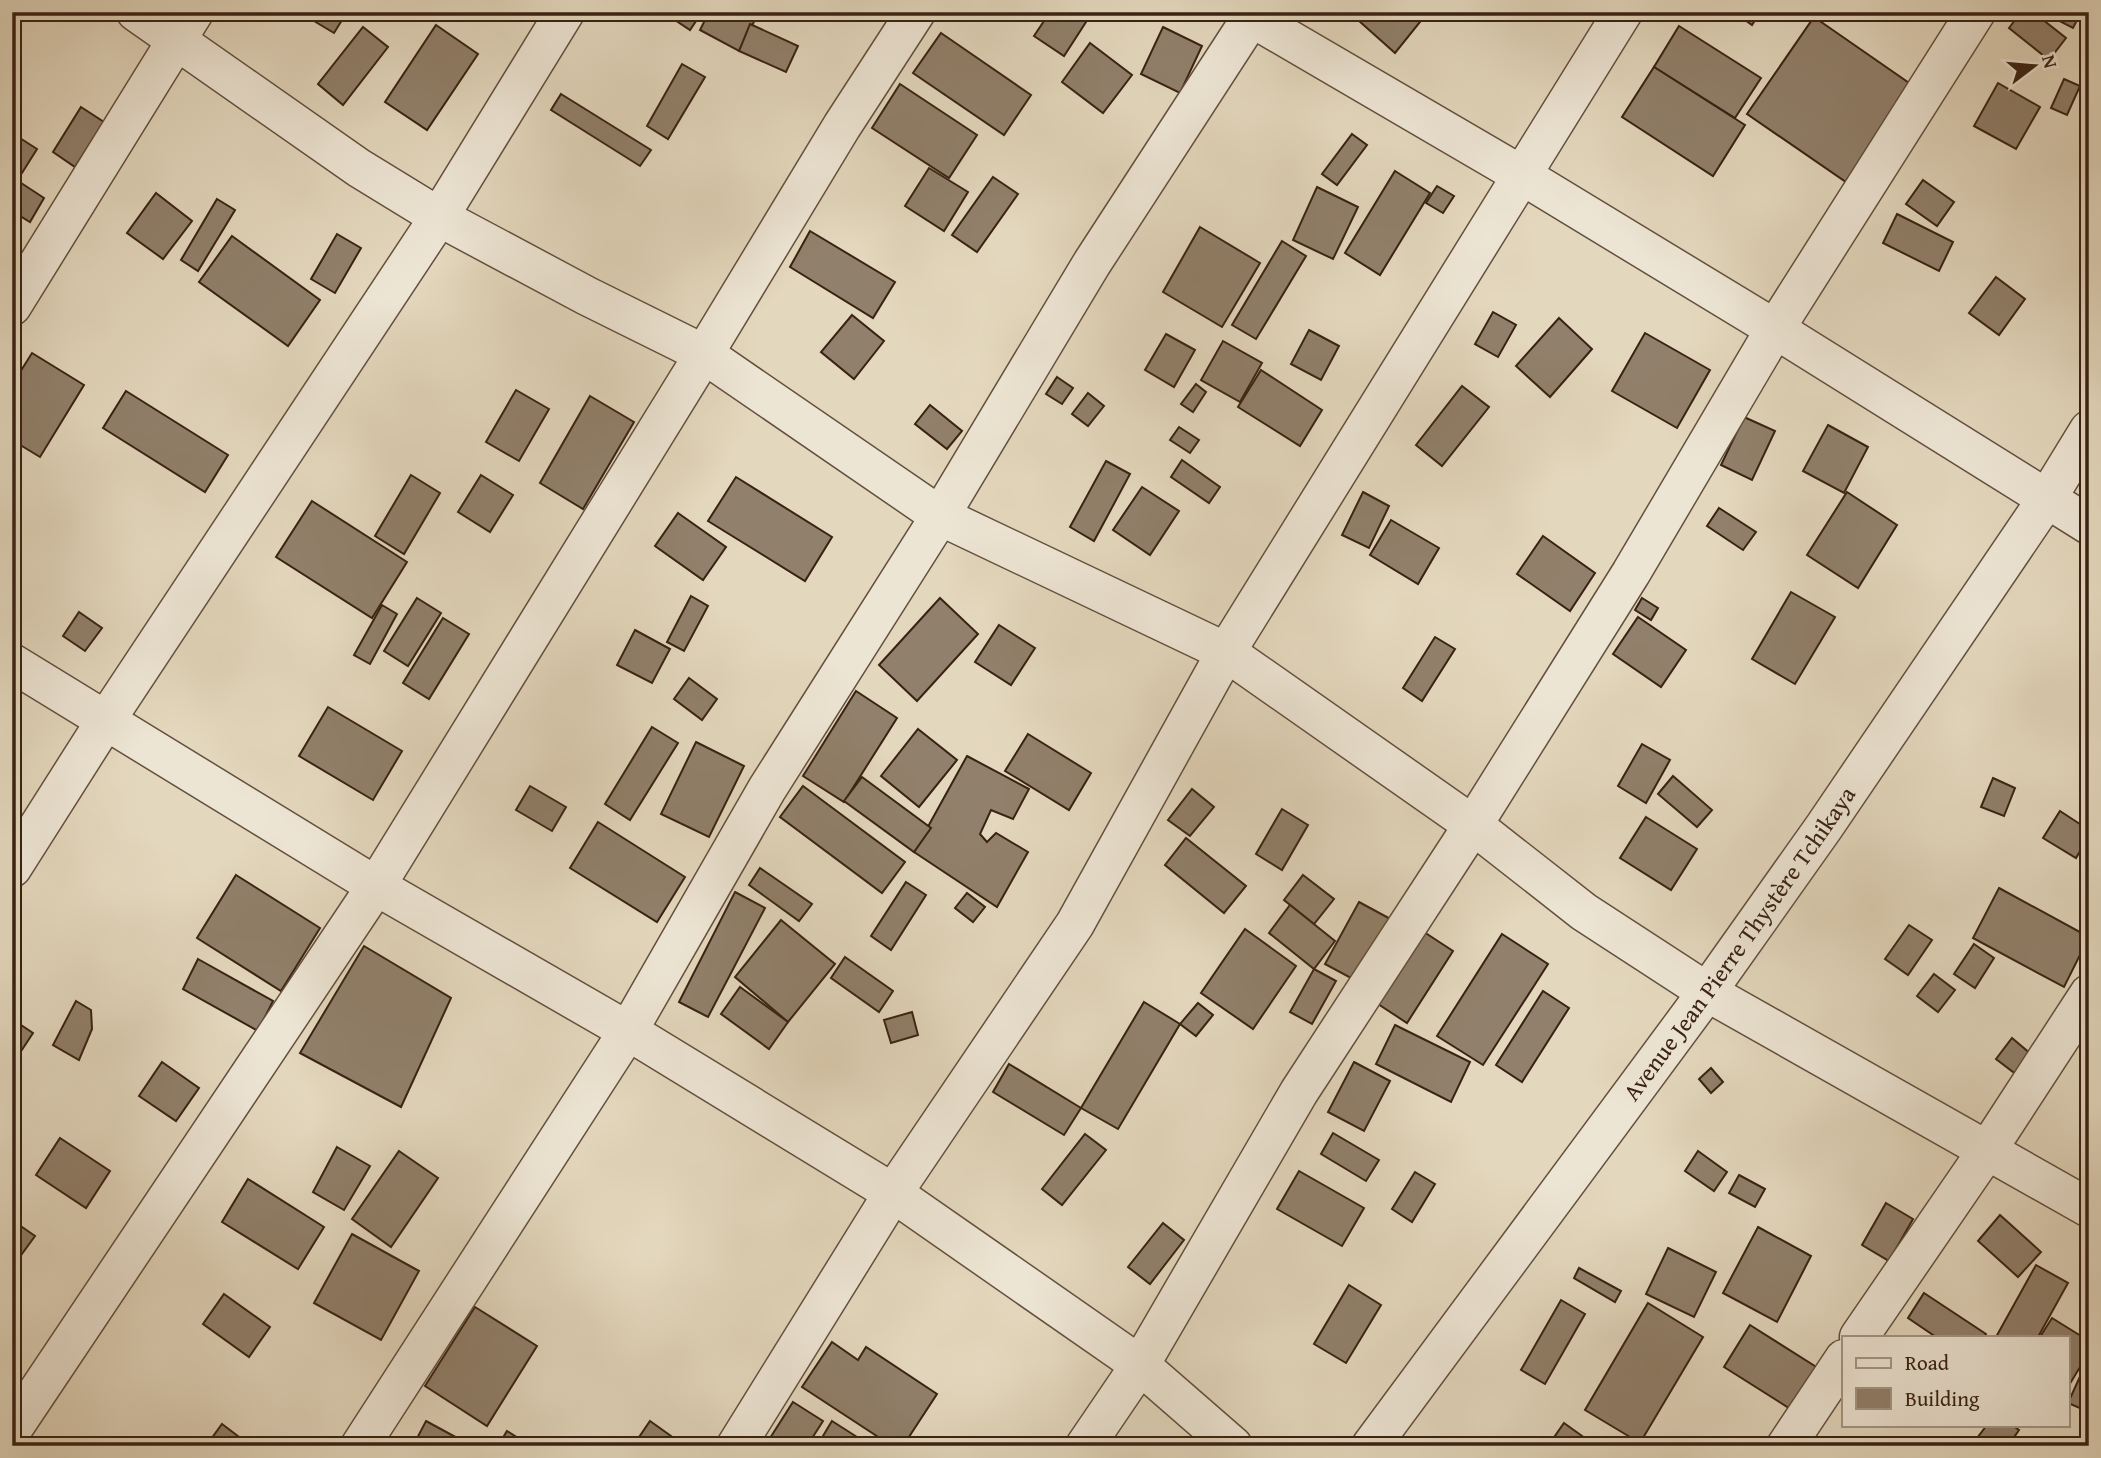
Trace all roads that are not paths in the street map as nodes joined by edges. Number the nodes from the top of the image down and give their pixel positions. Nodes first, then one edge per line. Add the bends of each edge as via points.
1 (136, 12) edge
2 (565, 12) edge
3 (916, 12) edge
4 (1623, 12) edge
5 (1976, 12) edge
6 (1250, 14) edge
7 (186, 26) edge
8 (1523, 176) junction
9 (439, 217) junction
10 (12, 306) edge
11 (1775, 329) junction
12 (704, 354) junction
13 (2089, 430) edge
14 (2046, 500) junction
15 (940, 516) junction
16 (2089, 525) edge
17 (1226, 652) junction
18 (12, 663) edge
19 (106, 720) junction
20 (1473, 825) junction
21 (12, 868) edge
22 (376, 886) junction
23 (1707, 992) junction
24 (2089, 993) edge
25 (628, 1031) junction
26 (1988, 1149) junction
27 (893, 1192) junction
28 (2089, 1208) edge
29 (1860, 1336) edge
30 (1842, 1362) edge
31 (1140, 1365) junction
32 (12, 1430) edge
33 (360, 1446) edge
34 (736, 1446) edge
35 (1085, 1446) edge
36 (1233, 1446) edge
37 (1371, 1446) edge
38 (1786, 1446) edge

1 - 7 street
2 - 9 street
3 - 12 street
4 - 8 street
5 - 11 street
6 - 8 street
6 - 15 street via 1092,263
7 - 9 street via 359,168
7 - 10 street
8 - 11 street
8 - 17 street
9 - 12 street
9 - 19 street
11 - 14 street
11 - 20 street via 1631,573
12 - 15 street
12 - 22 street
13 - 14 street, Avenue Jean Pierre Thystère Tchikaya
14 - 16 street
14 - 23 street, Avenue Jean Pierre Thystère Tchikaya
15 - 17 street
15 - 25 street via 767,789
17 - 20 street
17 - 27 street via 1075,923
18 - 19 street
19 - 21 street
19 - 22 street
20 - 23 street via 1584,912
20 - 31 street via 1299,1092
22 - 25 street
22 - 32 street
23 - 26 street
23 - 37 street, Avenue Jean Pierre Thystère Tchikaya
24 - 26 street
25 - 27 street
25 - 33 street
26 - 28 street
26 - 29 street
27 - 31 street
27 - 34 street
30 - 38 street
31 - 35 street
31 - 36 street

